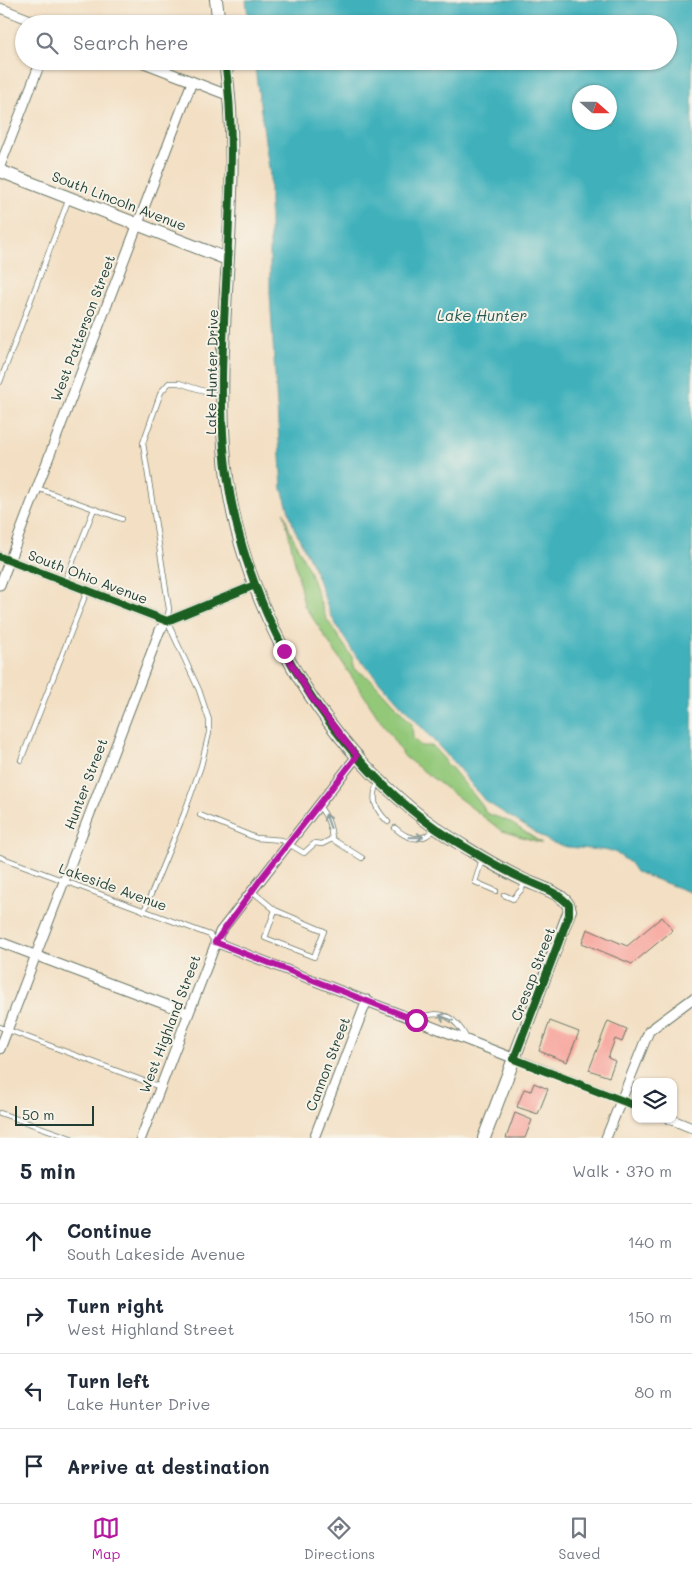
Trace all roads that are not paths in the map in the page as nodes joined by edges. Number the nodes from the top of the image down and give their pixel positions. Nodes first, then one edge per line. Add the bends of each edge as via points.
1 (216, 0) edge
2 (0, 8) edge
3 (18, 15) edge
4 (218, 15) edge
5 (37, 70) edge
6 (162, 70) edge
7 (226, 70) edge
8 (192, 82) junction
9 (230, 96) junction
10 (0, 166) edge
11 (0, 171) edge
12 (69, 198) junction
13 (139, 224) junction
14 (227, 258) junction
15 (0, 382) edge
16 (222, 396) junction
17 (37, 488) junction
18 (94, 509) junction
19 (122, 519) dead end
20 (0, 557) edge
21 (9, 561) junction
22 (65, 581) junction
23 (0, 585) edge
24 (255, 585) junction
25 (88, 590) junction
26 (168, 621) junction
27 (357, 756) junction
28 (21, 760) dead end
29 (380, 780) junction
30 (318, 805) junction
31 (200, 815) dead end
32 (388, 822) dead end
33 (395, 828) dead end
34 (436, 828) junction
35 (332, 839) junction
36 (288, 844) junction
37 (0, 857) edge
38 (362, 858) dead end
39 (483, 858) junction
40 (525, 880) junction
41 (64, 881) junction
42 (252, 891) junction
43 (496, 891) dead end
44 (504, 895) dead end
45 (564, 899) joint
46 (274, 910) junction
47 (144, 911) junction
48 (0, 942) edge
49 (215, 942) junction
50 (35, 955) junction
51 (692, 999) edge
52 (367, 1000) junction
53 (188, 1013) junction
54 (416, 1020) junction
55 (3, 1028) edge
56 (468, 1040) junction
57 (0, 1049) edge
58 (514, 1059) junction
59 (161, 1087) junction
60 (620, 1100) junction
61 (632, 1104) edge
62 (0, 1112) edge
63 (677, 1122) edge
64 (692, 1128) edge
65 (72, 1138) edge
66 (141, 1138) edge
67 (314, 1138) edge
68 (484, 1138) edge
69 (606, 1138) edge

1 - 4 street
2 - 3 street
5 - 10 street
6 - 8 street
7 - 9 street, Lake Hunter Drive
8 - 9 street
8 - 13 street, West Patterson Street
9 - 14 street, Lake Hunter Drive via 233,142
11 - 12 street, South Lincoln Avenue
12 - 13 street, South Lincoln Avenue
12 - 15 lane
13 - 14 street, South Lincoln Avenue
13 - 17 street, West Patterson Street
14 - 16 street, Lake Hunter Drive
16 - 24 street, Lake Hunter Drive via 230,497
16 - 26 lane via 169,383 161,392 145,435 144,452 169,609
17 - 18 lane
17 - 21 street, West Patterson Street
18 - 19 lane
18 - 22 lane
20 - 21 street, South Ohio Avenue
21 - 22 street, South Ohio Avenue
21 - 23 street, West Patterson Street
22 - 25 street, South Ohio Avenue
24 - 26 street
24 - 27 street, Lake Hunter Drive via 284,651 311,697
25 - 26 street, South Ohio Avenue
25 - 28 lane
26 - 41 street, Hunter Street via 160,630
26 - 47 lane via 199,690 209,720 209,733 184,814
27 - 29 street, Lake Hunter Drive
27 - 30 street, West Highland Street
29 - 32 lane via 374,804
29 - 34 street, Lake Hunter Drive
35 -> 30 lane via 330,823
30 - 36 street, West Highland Street
31 - 36 lane via 256,838 278,839
33 -> 34 lane via 409,839 424,838
34 - 39 street, Lake Hunter Drive
35 - 36 lane via 322,844 315,843 304,853
35 - 38 lane
36 - 42 street, West Highland Street
37 - 41 lane, Lakeside Avenue
39 - 40 street, Lake Hunter Drive
39 - 43 lane via 475,882
40 - 44 lane via 513,899
40 - 45 street, Lake Hunter Drive
41 - 47 lane, Lakeside Avenue
41 - 50 street, Hunter Street
42 - 46 lane
42 - 49 street, West Highland Street
45 - 58 street, Cresap Street via 569,915
46 - 46 lane via 324,932 314,957 265,938
47 - 49 lane, Lakeside Avenue via 210,935
48 - 50 street
49 - 52 street
49 - 53 street, West Highland Street
50 - 53 street
50 - 55 street, Hunter Street
51 - 60 street via 649,1032
52 - 54 street
52 - 67 street, Cannon Street
53 - 59 street, West Highland Street
54 - 56 street
56 -> 54 lane via 460,1025 449,1017 428,1014
55 - 57 street, Hunter Street
55 - 59 lane
56 - 58 street
58 - 60 street
58 - 68 street, Cresap Street
59 - 66 street, West Highland Street
60 - 61 street
60 - 69 street
62 - 65 lane
63 - 64 street

